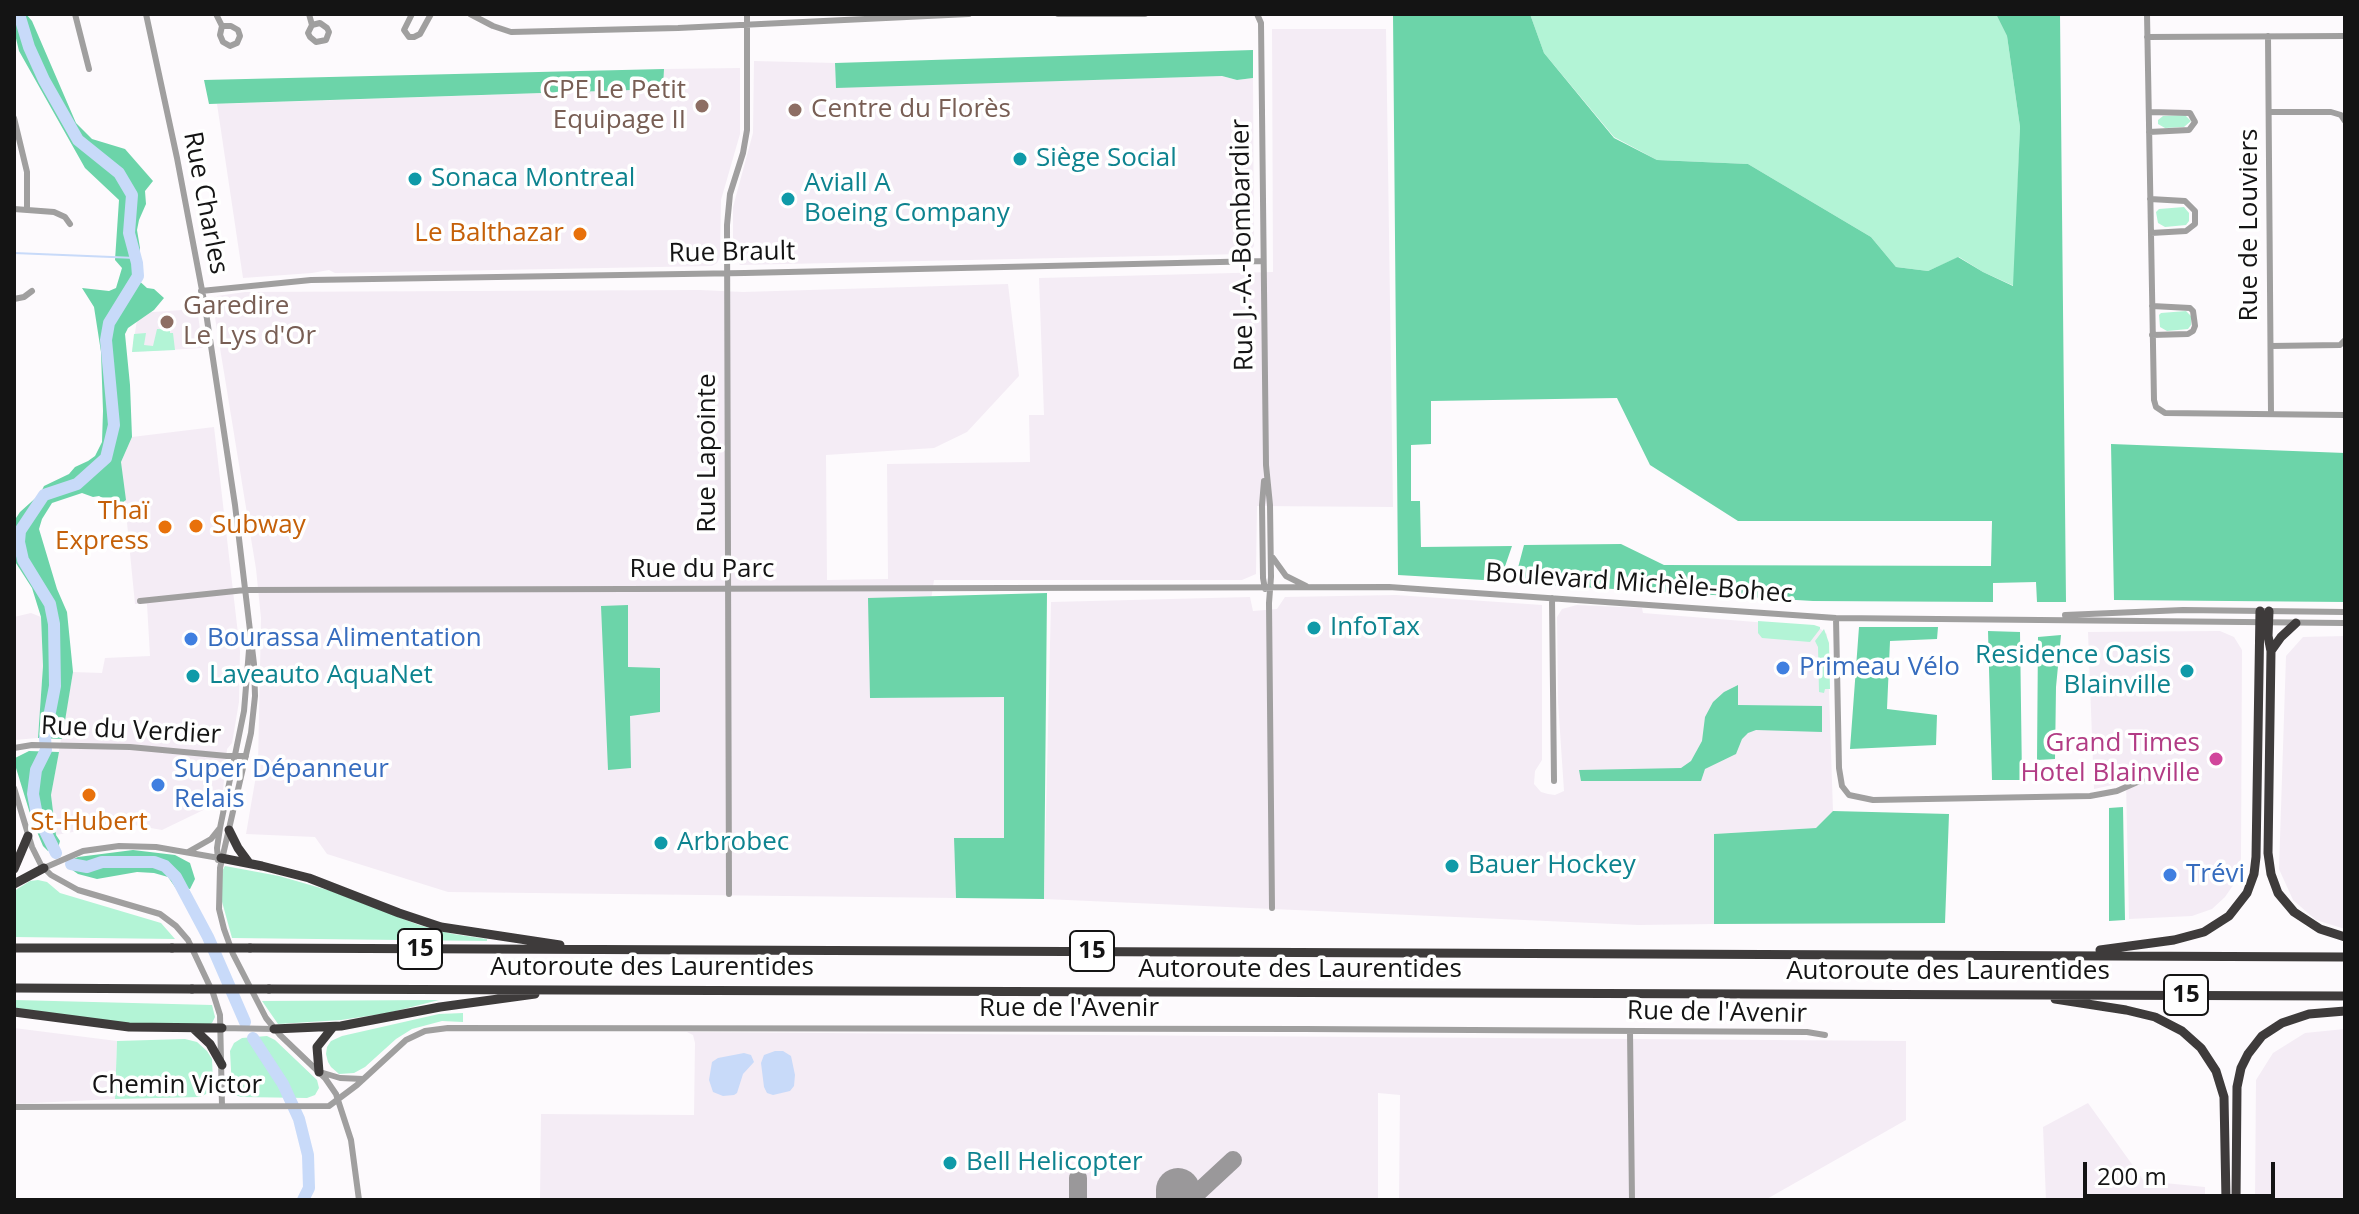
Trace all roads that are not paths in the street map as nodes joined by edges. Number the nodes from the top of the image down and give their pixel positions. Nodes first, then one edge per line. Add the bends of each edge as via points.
1 (75, 14) edge
2 (146, 14) edge
3 (216, 14) edge
4 (309, 14) edge
5 (412, 14) edge
6 (431, 14) edge
7 (470, 14) edge
8 (747, 14) edge
9 (969, 14) edge
10 (1058, 14) edge
11 (1145, 14) edge
12 (1257, 14) edge
13 (1265, 14) edge
14 (2147, 14) edge
15 (747, 23) junction
16 (1261, 23) junction
17 (312, 25) dead end
18 (222, 26) dead end
19 (2268, 36) junction
20 (2345, 36) edge
21 (2147, 37) junction
22 (89, 69) dead end
23 (2149, 112) junction
24 (2269, 112) junction
25 (14, 118) edge
26 (2345, 121) edge
27 (2149, 132) junction
28 (2150, 199) junction
29 (14, 209) edge
30 (27, 209) junction
31 (70, 224) dead end
32 (2151, 233) junction
33 (1263, 261) junction
34 (727, 273) junction
35 (32, 291) dead end
36 (201, 291) junction
37 (14, 299) edge
38 (2152, 306) junction
39 (2152, 335) junction
40 (2345, 340) edge
41 (2271, 346) junction
42 (2271, 414) junction
43 (2345, 415) edge
44 (1266, 465) junction
45 (1270, 553) junction
46 (1309, 587) junction
47 (1267, 588) junction
48 (245, 590) junction
49 (728, 590) junction
50 (1552, 598) junction
51 (140, 601) dead end
52 (2264, 611) junction
53 (2345, 612) edge
54 (1836, 618) junction
55 (2010, 618) junction
56 (2264, 623) junction
57 (2296, 623) junction
58 (2345, 623) edge
59 (249, 638) junction
60 (2271, 651) junction
61 (14, 748) edge
62 (246, 756) junction
63 (235, 757) junction
64 (2142, 780) dead end
65 (1554, 781) dead end
66 (14, 788) edge
67 (224, 829) junction
68 (28, 836) junction
69 (188, 852) junction
70 (220, 861) junction
71 (249, 863) junction
72 (44, 868) junction
73 (14, 869) edge
74 (14, 884) edge
75 (729, 894) dead end
76 (1272, 908) dead end
77 (2345, 937) edge
78 (14, 948) edge
79 (591, 950) junction
80 (2068, 954) junction
81 (2345, 957) edge
82 (14, 988) edge
83 (563, 990) junction
84 (2028, 994) junction
85 (2345, 996) edge
86 (2345, 1011) edge
87 (14, 1012) edge
88 (333, 1027) junction
89 (222, 1028) junction
90 (194, 1029) junction
91 (274, 1029) junction
92 (1630, 1031) junction
93 (1825, 1035) dead end
94 (222, 1065) junction
95 (319, 1072) junction
96 (363, 1079) junction
97 (339, 1100) junction
98 (222, 1106) junction
99 (14, 1107) edge
100 (359, 1200) edge
101 (1632, 1200) edge
102 (2226, 1200) edge
103 (2236, 1200) edge

1 - 22 street
2 - 36 street, Rue Charles
3 - 18 street
4 - 17 street
5 - 6 street via 404,30 409,37 420,34
7 - 15 street via 511,32
8 - 15 street, Rue Lapointe
9 - 15 street
10 - 11 street
12 - 16 street, Rue J.-A.-Bombardier
13 - 16 street, Rue J.-A.-Bombardier
14 - 21 street
15 - 34 street, Rue Lapointe via 747,130 729,198
16 - 33 street, Rue J.-A.-Bombardier
19 - 20 street
19 - 21 street
19 - 24 street, Rue de Louviers
21 - 23 street
23 - 27 street
23 - 27 street via 2190,113 2195,122 2189,130
24 - 26 street via 2331,112
24 - 41 street, Rue de Louviers
25 - 30 street via 27,172
27 - 28 street
28 - 32 street
28 - 32 street via 2185,201 2195,211 2195,224 2186,231
29 - 30 street
30 - 31 street via 58,213
32 - 38 street
33 - 34 street, Rue Brault
33 - 44 street, Rue J.-A.-Bombardier
34 - 36 street, Rue Brault via 311,280
34 - 49 street, Rue Lapointe
35 - 37 street
36 - 48 street, Rue Charles
38 - 39 street
38 - 39 street via 2190,308 2195,326 2188,334
39 - 42 street via 2158,410
40 - 41 street via 2340,345
41 - 42 street, Rue de Louviers
42 - 43 street
44 - 45 street, Rue J.-A.-Bombardier
44 - 47 street, Rue J.-A.-Bombardier via 1262,505
45 - 46 street via 1286,576
45 - 47 street, Rue J.-A.-Bombardier
46 - 47 street, Boulevard Michèle-Bohec
46 - 50 street, Boulevard Michèle-Bohec
47 - 49 street, Rue du Parc
47 - 76 street, Rue J.-A.-Bombardier
48 - 49 street, Rue du Parc
48 - 51 street, Rue du Parc
48 - 59 street, Rue Charles
49 - 75 street, Rue Lapointe
50 - 54 street, Boulevard Michèle-Bohec
50 - 65 street
52 - 53 street, Boulevard Michèle-Bohec
52 - 55 street, Boulevard Michèle-Bohec
52 - 56 highway
54 - 55 street, Boulevard Michèle-Bohec
54 - 64 street via 1839,768 1842,786 1853,796 2090,796
55 - 56 street, Boulevard Michèle-Bohec
56 - 57 street, Boulevard Michèle-Bohec
56 - 60 highway
56 - 80 highway via 2256,857 2247,893 2229,916 2198,934
57 - 58 street, Boulevard Michèle-Bohec
57 - 60 highway
59 - 62 street, Rue Charles via 255,696
59 - 63 street, Rue Charles
60 - 77 highway via 2271,874 2294,912
61 - 63 street, Rue du Verdier via 137,748
62 - 63 street, Rue du Verdier
62 - 67 street, Rue Charles
63 - 67 street, Rue Charles
66 - 68 street
67 - 69 street
67 - 70 street, Rue Charles
67 - 71 highway
68 - 72 street
68 - 73 highway
69 - 70 street
69 - 72 street via 103,847
70 - 71 highway
70 - 91 street, Rue Charles via 218,903 224,929
71 - 79 highway via 309,878 441,927
72 - 74 highway
72 - 89 street via 71,887 149,910 176,926 208,981
78 - 79 highway, Autoroute des Laurentides / 15, bridge
79 - 80 highway, Autoroute des Laurentides / 15
80 - 81 highway, Autoroute des Laurentides / 15
82 - 83 highway, Autoroute des Laurentides / 15, bridge
83 - 84 highway, Autoroute des Laurentides / 15
83 - 88 highway
84 - 85 highway, Autoroute des Laurentides / 15
84 - 102 highway via 2155,1017 2201,1048 2224,1097
86 - 103 highway via 2282,1023 2248,1054 2237,1087
87 - 90 highway via 115,1026
88 - 91 highway
88 - 95 highway via 317,1047
89 - 90 highway
89 - 91 street
89 - 94 street
90 - 94 highway
91 - 95 street, Rue Charles
92 - 93 street, Rue de l'Avenir
92 - 96 street, Rue de l'Avenir via 448,1028 406,1040
92 - 101 street
94 - 98 street
95 - 96 street
95 - 97 street, Rue Charles
96 - 97 street, Rue de l'Avenir
97 - 98 street, Chemin Victor via 329,1106
97 - 100 street, Rue Charles
98 - 99 street, Chemin Victor

